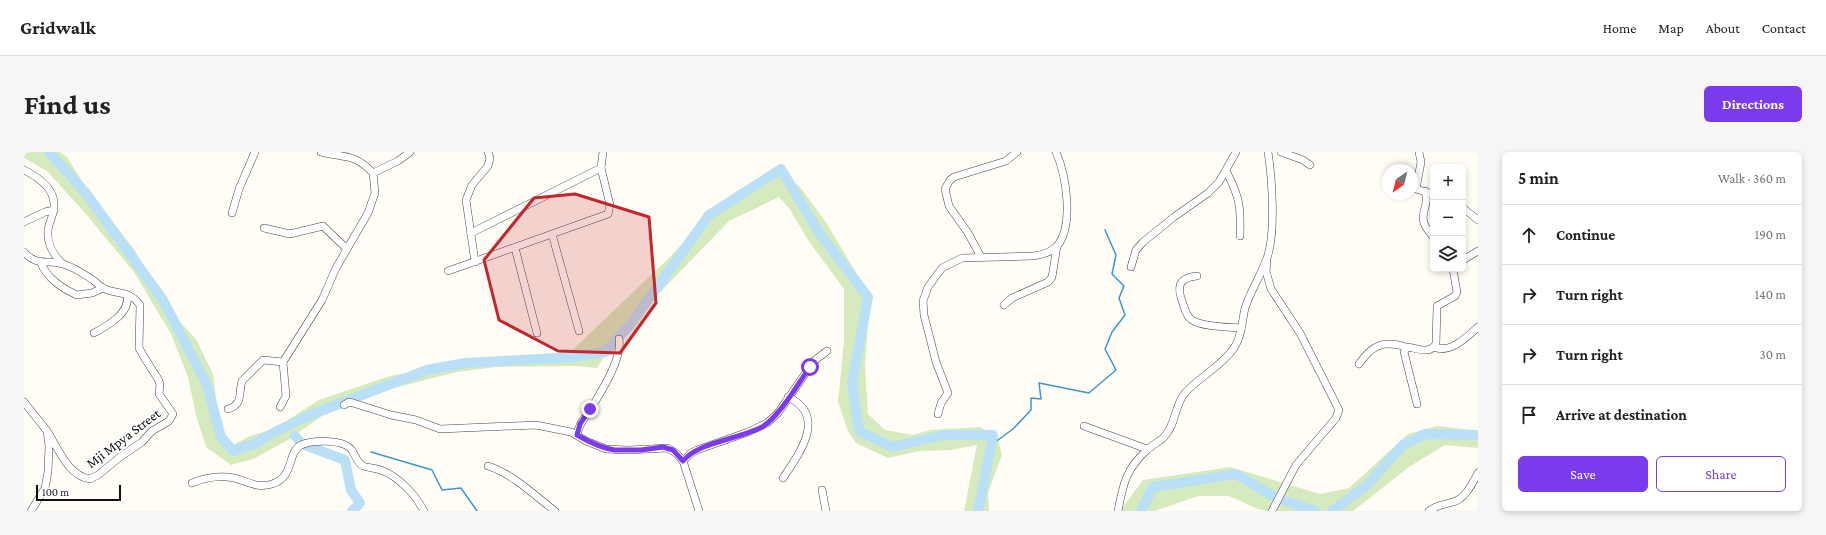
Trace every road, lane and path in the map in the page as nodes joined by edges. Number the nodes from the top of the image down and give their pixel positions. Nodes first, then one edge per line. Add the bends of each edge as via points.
1 (255, 152) edge
2 (321, 152) edge
3 (410, 152) edge
4 (488, 152) edge
5 (603, 152) edge
6 (1017, 152) edge
7 (1056, 152) edge
8 (1236, 152) edge
9 (1268, 152) edge
10 (1281, 152) edge
11 (1419, 152) edge
12 (1310, 165) dead end
13 (601, 168) junction
14 (24, 170) edge
15 (1226, 171) junction
16 (373, 173) junction
17 (1425, 192) junction
18 (1430, 193) edge
19 (54, 210) junction
20 (1466, 210) edge
21 (232, 213) dead end
22 (1478, 220) edge
23 (24, 222) edge
24 (264, 228) dead end
25 (471, 233) junction
26 (552, 234) junction
27 (1240, 236) dead end
28 (1432, 236) edge
29 (1057, 246) junction
30 (515, 248) junction
31 (347, 249) junction
32 (1478, 251) edge
33 (24, 252) edge
34 (981, 257) junction
35 (1267, 258) junction
36 (1466, 258) edge
37 (41, 262) junction
38 (475, 262) junction
39 (63, 264) junction
40 (1131, 267) dead end
41 (448, 272) dead end
42 (1454, 272) edge
43 (1197, 276) dead end
44 (103, 288) junction
45 (127, 294) junction
46 (1004, 305) dead end
47 (1478, 327) edge
48 (1241, 328) junction
49 (579, 330) dead end
50 (94, 333) dead end
51 (537, 333) dead end
52 (619, 339) dead end
53 (1406, 347) junction
54 (1434, 347) junction
55 (827, 351) dead end
56 (283, 362) junction
57 (1359, 364) dead end
58 (788, 397) junction
59 (24, 402) edge
60 (344, 404) dead end
61 (1418, 404) dead end
62 (280, 407) dead end
63 (228, 409) dead end
64 (938, 414) dead end
65 (1084, 426) dead end
66 (47, 431) junction
67 (577, 435) junction
68 (1147, 449) junction
69 (683, 461) junction
70 (488, 466) dead end
71 (1478, 473) edge
72 (783, 478) dead end
73 (192, 483) dead end
74 (822, 490) dead end
75 (31, 511) edge
76 (424, 511) edge
77 (555, 511) edge
78 (700, 511) edge
79 (826, 511) edge
80 (1118, 511) edge
81 (1272, 511) edge
82 (1429, 511) edge

1 - 21 street
2 - 16 street via 355,158
3 - 16 street
4 - 25 street via 488,166 472,185 466,200
5 - 13 street
6 - 34 street via 1006,161 954,177 945,189 949,206
7 - 29 street via 1066,190 1066,219 1063,236
8 - 15 street
9 - 35 street via 1272,220
10 - 12 street
11 - 17 street via 1421,162 1416,189
13 - 25 street
13 - 26 street via 610,205 608,214
14 - 19 street via 49,189 53,195
15 - 27 street via 1238,196 1241,213
15 - 40 street via 1208,192 1143,242 1136,250
16 - 31 street via 373,202
17 - 18 street
17 - 28 street via 1427,201 1422,219
19 - 23 street
19 - 39 street via 48,230 50,244 52,252
20 - 22 street
24 - 31 street via 290,234 323,226
25 - 38 street
26 - 30 street
26 - 49 street
29 - 34 street via 1044,254 1033,256
29 - 46 street via 1052,277 1048,282 1012,298
30 - 38 street
30 - 51 street
31 - 56 street via 322,300
32 - 36 street
33 - 37 street via 32,260
34 - 64 street via 962,258 942,268 925,294 923,309 936,365 948,393 941,403
35 - 48 street via 1248,301
35 - 81 street via 1266,271 1271,289 1300,333 1339,410 1336,418 1296,465
37 - 39 street
37 - 44 street via 53,280 77,295
38 - 41 street
39 - 44 street
42 - 54 street via 1457,292 1437,306 1437,338
43 - 48 street via 1187,278 1180,286 1179,294 1189,318 1197,323
44 - 45 street
45 - 50 street via 126,305 116,319
45 - 66 street, Mji Mpya Street via 140,306 140,348 158,379 160,394 172,410 172,418 90,479 79,476 70,468
47 - 54 street via 1447,349
48 - 68 street via 1234,348 1218,366 1184,394 1170,429 1164,437
52 - 67 street via 612,369 600,394 580,424
53 - 54 street via 1427,350
53 - 57 street via 1389,344 1372,348
53 - 61 street via 1404,352
55 - 58 street via 814,361
56 - 62 street via 286,396
56 - 63 street via 263,360 242,381 240,398 234,407
58 - 69 street via 773,418 760,427 691,452
58 - 72 street via 803,408 808,430 802,451
59 - 66 street
60 - 67 street via 349,402 440,429 536,425
65 - 68 street
66 - 75 street via 49,457 45,488
67 - 69 street via 606,448 668,448
68 - 80 street via 1127,473
69 - 78 street
70 - 77 street via 516,481
71 - 82 street via 1462,498 1437,505
73 - 76 street via 204,478 225,477 261,486 272,484 282,479 302,444 332,441 350,448 361,465 390,474 412,494
74 - 79 street

